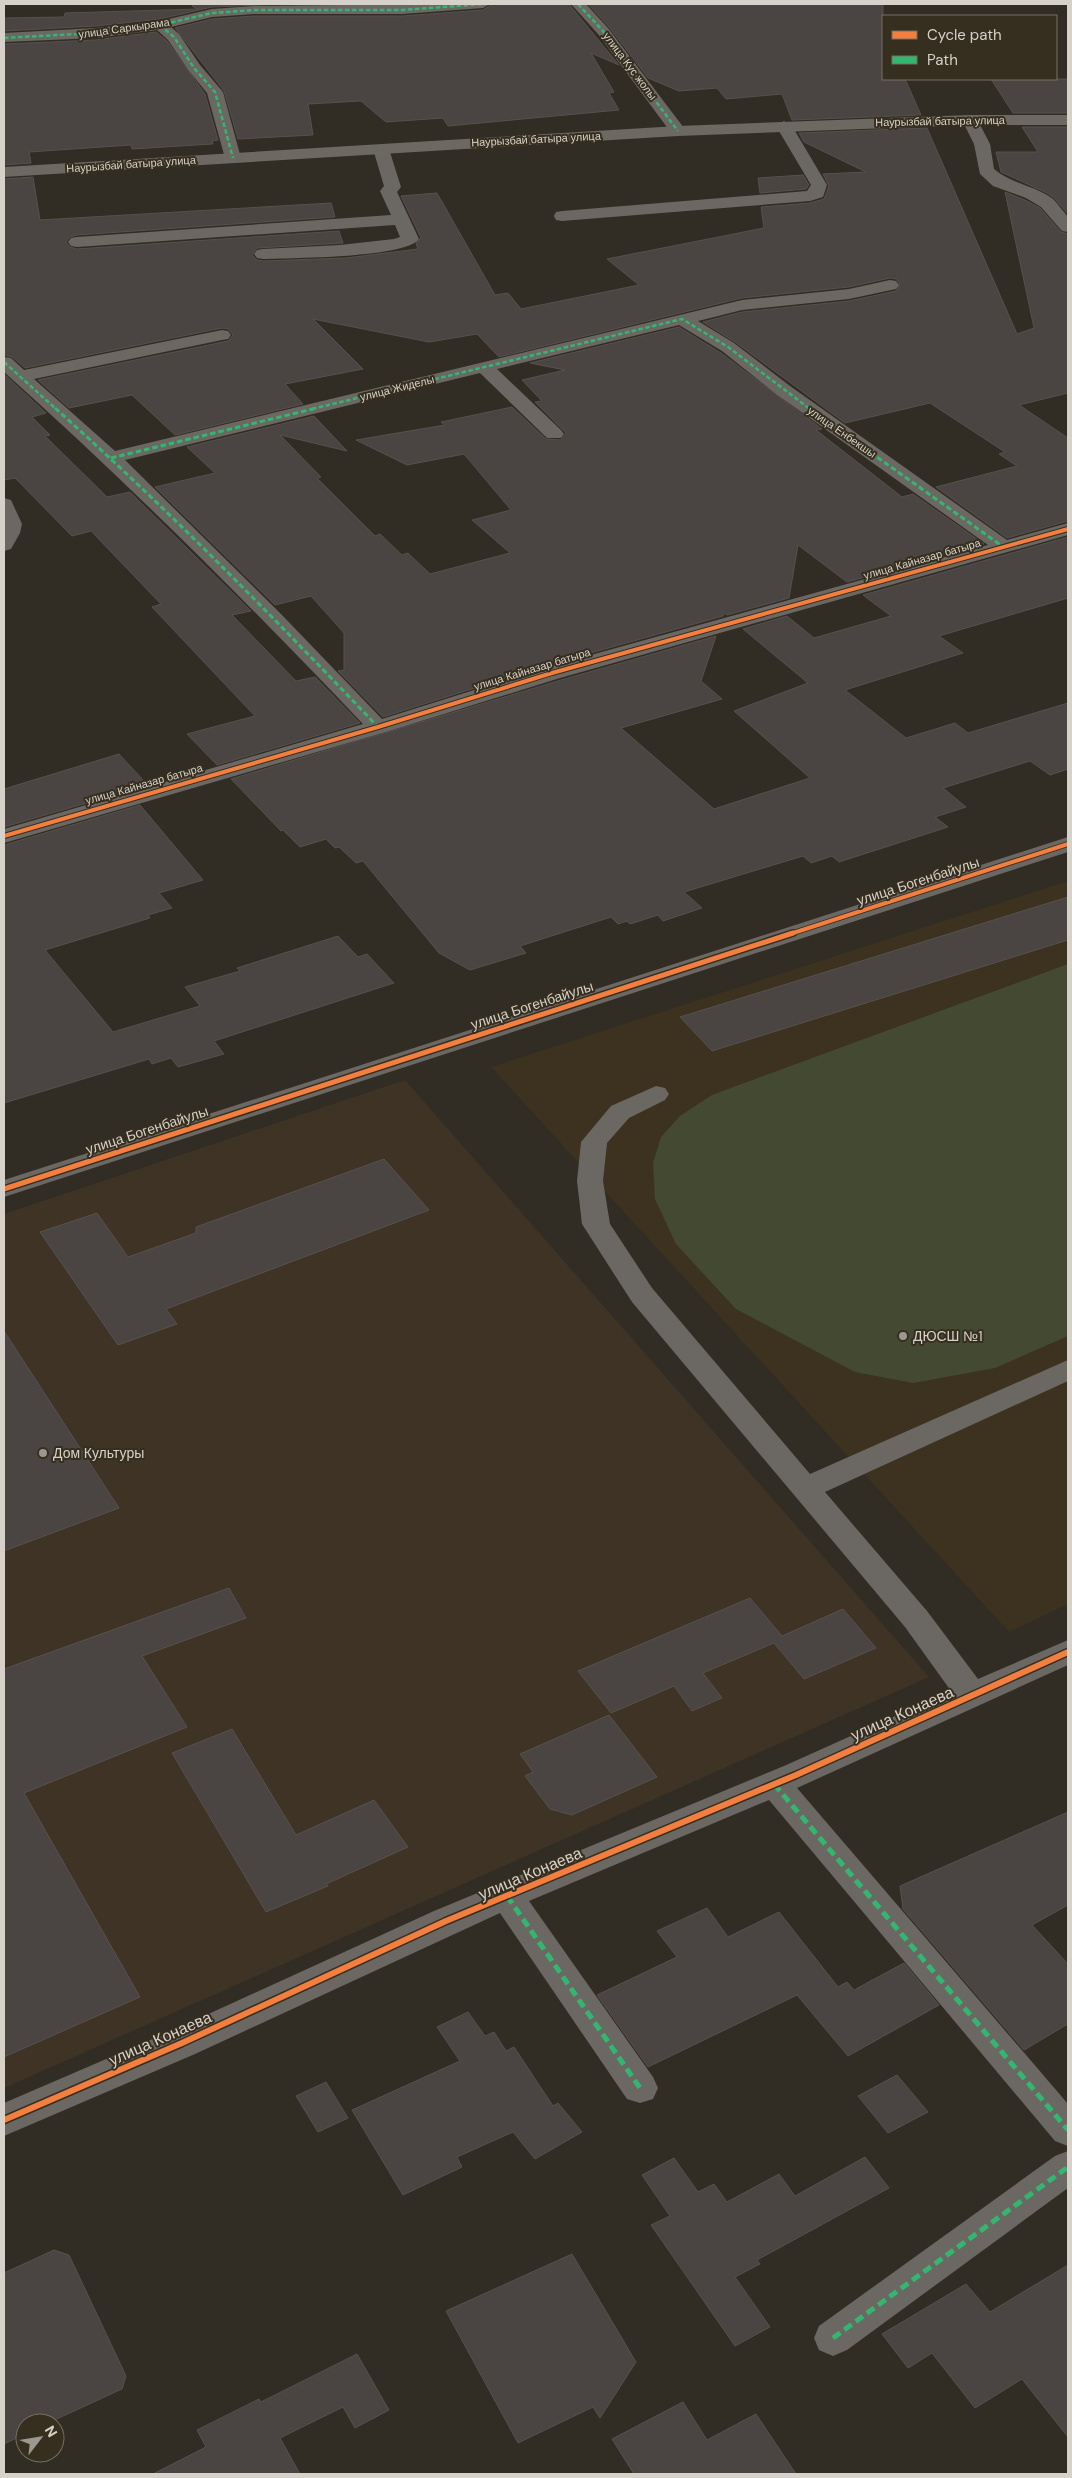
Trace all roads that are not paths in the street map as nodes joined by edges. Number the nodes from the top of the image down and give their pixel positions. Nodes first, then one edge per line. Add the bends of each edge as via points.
1 (483, 4) edge
2 (578, 4) edge
3 (160, 25) junction
4 (4, 38) edge
5 (970, 120) junction
6 (1068, 120) edge
7 (784, 126) junction
8 (678, 131) junction
9 (381, 149) junction
10 (233, 158) junction
11 (4, 172) edge
12 (562, 216) dead end
13 (401, 219) junction
14 (1068, 227) edge
15 (77, 242) dead end
16 (263, 254) dead end
17 (890, 285) dead end
18 (682, 319) junction
19 (222, 335) dead end
20 (4, 362) edge
21 (484, 366) junction
22 (22, 376) junction
23 (554, 434) dead end
24 (111, 458) junction
25 (4, 504) edge
26 (1068, 529) edge
27 (4, 545) edge
28 (1002, 546) junction
29 (378, 727) junction
30 (4, 836) edge
31 (1068, 844) edge
32 (656, 1094) dead end
33 (4, 1189) edge
34 (1068, 1370) edge
35 (806, 1488) junction
36 (1068, 1652) edge
37 (972, 1695) junction
38 (774, 1784) junction
39 (507, 1896) junction
40 (640, 2088) dead end
41 (4, 2120) edge
42 (1068, 2130) edge
43 (1068, 2167) edge
44 (834, 2338) dead end

1 - 3 street, улица Саркырама via 402,10 254,10 212,14
2 - 8 street, улица Кус жолы via 603,31
3 - 4 street, улица Саркырама via 53,37
3 - 10 street via 174,37 215,92
5 - 6 main road, Наурызбай батыра улица
5 - 7 main road, Наурызбай батыра улица
5 - 14 street via 982,144 986,171 999,182 1047,203
7 - 8 main road, Наурызбай батыра улица
7 - 12 street via 819,184 817,193
8 - 9 main road, Наурызбай батыра улица
9 - 10 main road, Наурызбай батыра улица
9 - 13 street via 393,187 388,191
10 - 11 main road, Наурызбай батыра улица
13 - 15 street
13 - 16 street via 410,239 404,243
17 - 18 street, улица Жиделы via 848,294 742,305
18 - 21 street, улица Жиделы
18 - 28 street, улица Енбекшы via 728,347
19 - 22 street
20 - 22 street
21 - 23 street
21 - 24 street, улица Жиделы
22 - 24 street
24 - 29 street via 274,618
25 - 27 street via 13,520
26 - 28 street, улица Кайназар батыра
28 - 29 street, улица Кайназар батыра via 552,673
29 - 30 street, улица Кайназар батыра
31 - 33 street, улица Богенбайулы
32 - 35 street via 620,1112 594,1142 590,1181 596,1224 642,1295
34 - 35 street
35 - 37 street via 916,1619
36 - 37 street, улица Конаева
37 - 38 street, улица Конаева
38 - 39 street, улица Конаева
38 - 42 street
39 - 40 street
39 - 41 street, улица Конаева
43 - 44 street

